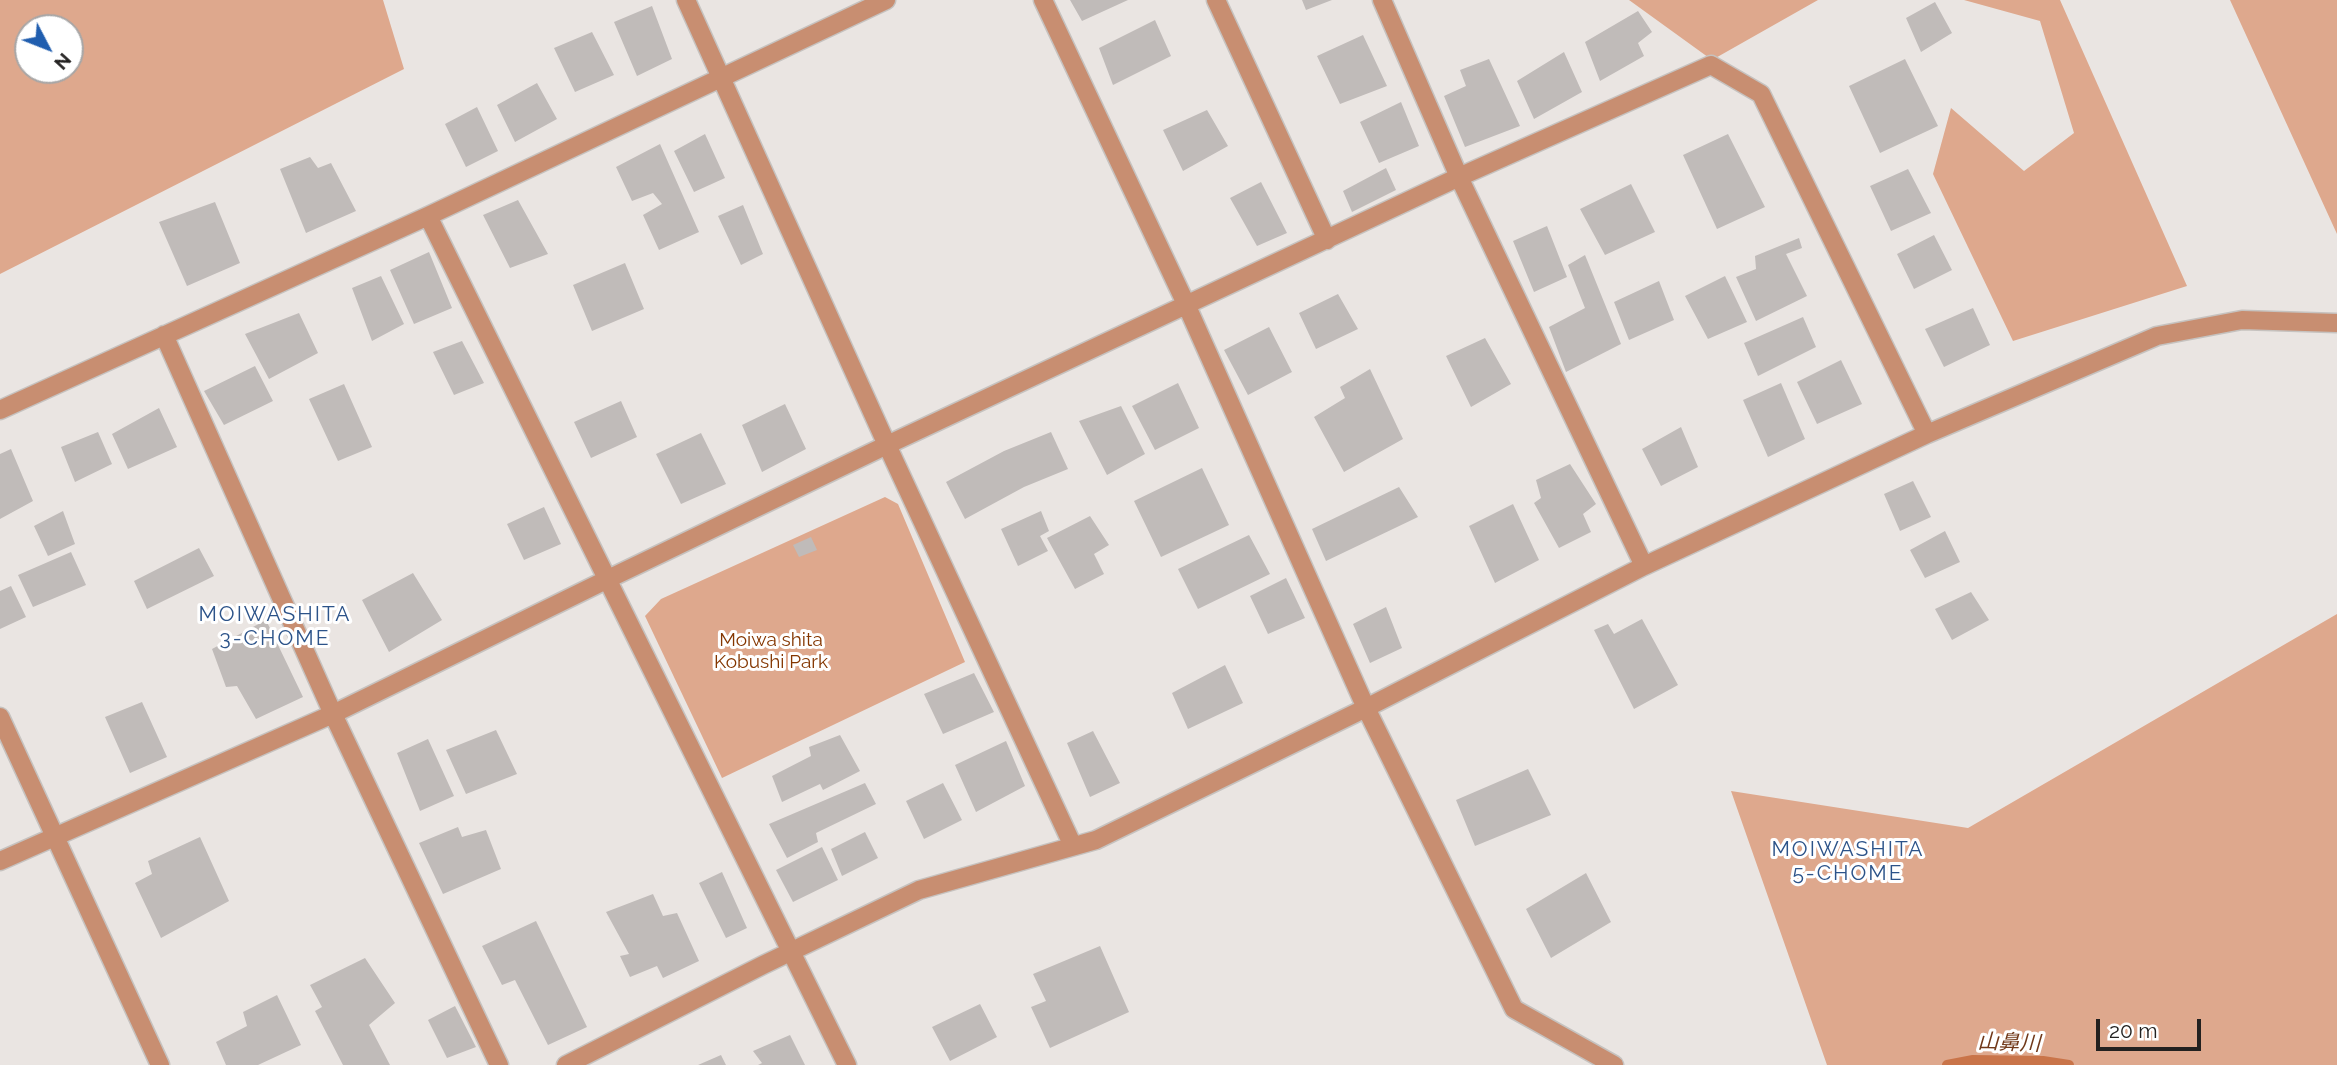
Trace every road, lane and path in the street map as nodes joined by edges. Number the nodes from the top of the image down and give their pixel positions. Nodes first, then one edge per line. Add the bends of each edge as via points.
1 (686, 0) edge
2 (886, 0) edge
3 (1042, 0) edge
4 (1216, 0) edge
5 (1382, 0) edge
6 (722, 76) junction
7 (1459, 177) junction
8 (428, 216) junction
9 (1327, 240) junction
10 (1186, 304) junction
11 (2337, 323) edge
12 (164, 335) junction
13 (0, 410) edge
14 (1927, 434) junction
15 (887, 445) junction
16 (1644, 566) junction
17 (606, 580) junction
18 (1366, 708) junction
19 (333, 714) junction
20 (0, 717) edge
21 (55, 836) junction
22 (1073, 846) junction
23 (0, 861) edge
24 (790, 953) junction
25 (160, 1065) edge
26 (499, 1065) edge
27 (566, 1065) edge
28 (847, 1065) edge
29 (1614, 1065) edge

1 - 6 street
2 - 6 street
3 - 10 street
4 - 9 street
5 - 7 street
6 - 8 street
6 - 15 street
7 - 9 street
7 - 14 street via 1711,65 1761,94
7 - 16 street
8 - 12 street
8 - 17 street
9 - 10 street
10 - 15 street
10 - 18 street
11 - 14 street via 2242,320 2157,336
12 - 13 street
12 - 19 street
14 - 16 street
15 - 17 street
15 - 22 street
16 - 18 street
17 - 19 street
17 - 24 street
18 - 22 street via 1096,840
18 - 29 street via 1514,1009
19 - 21 street
19 - 26 street
20 - 21 street
21 - 23 street
21 - 25 street
22 - 24 street via 919,890
24 - 27 street
24 - 28 street

